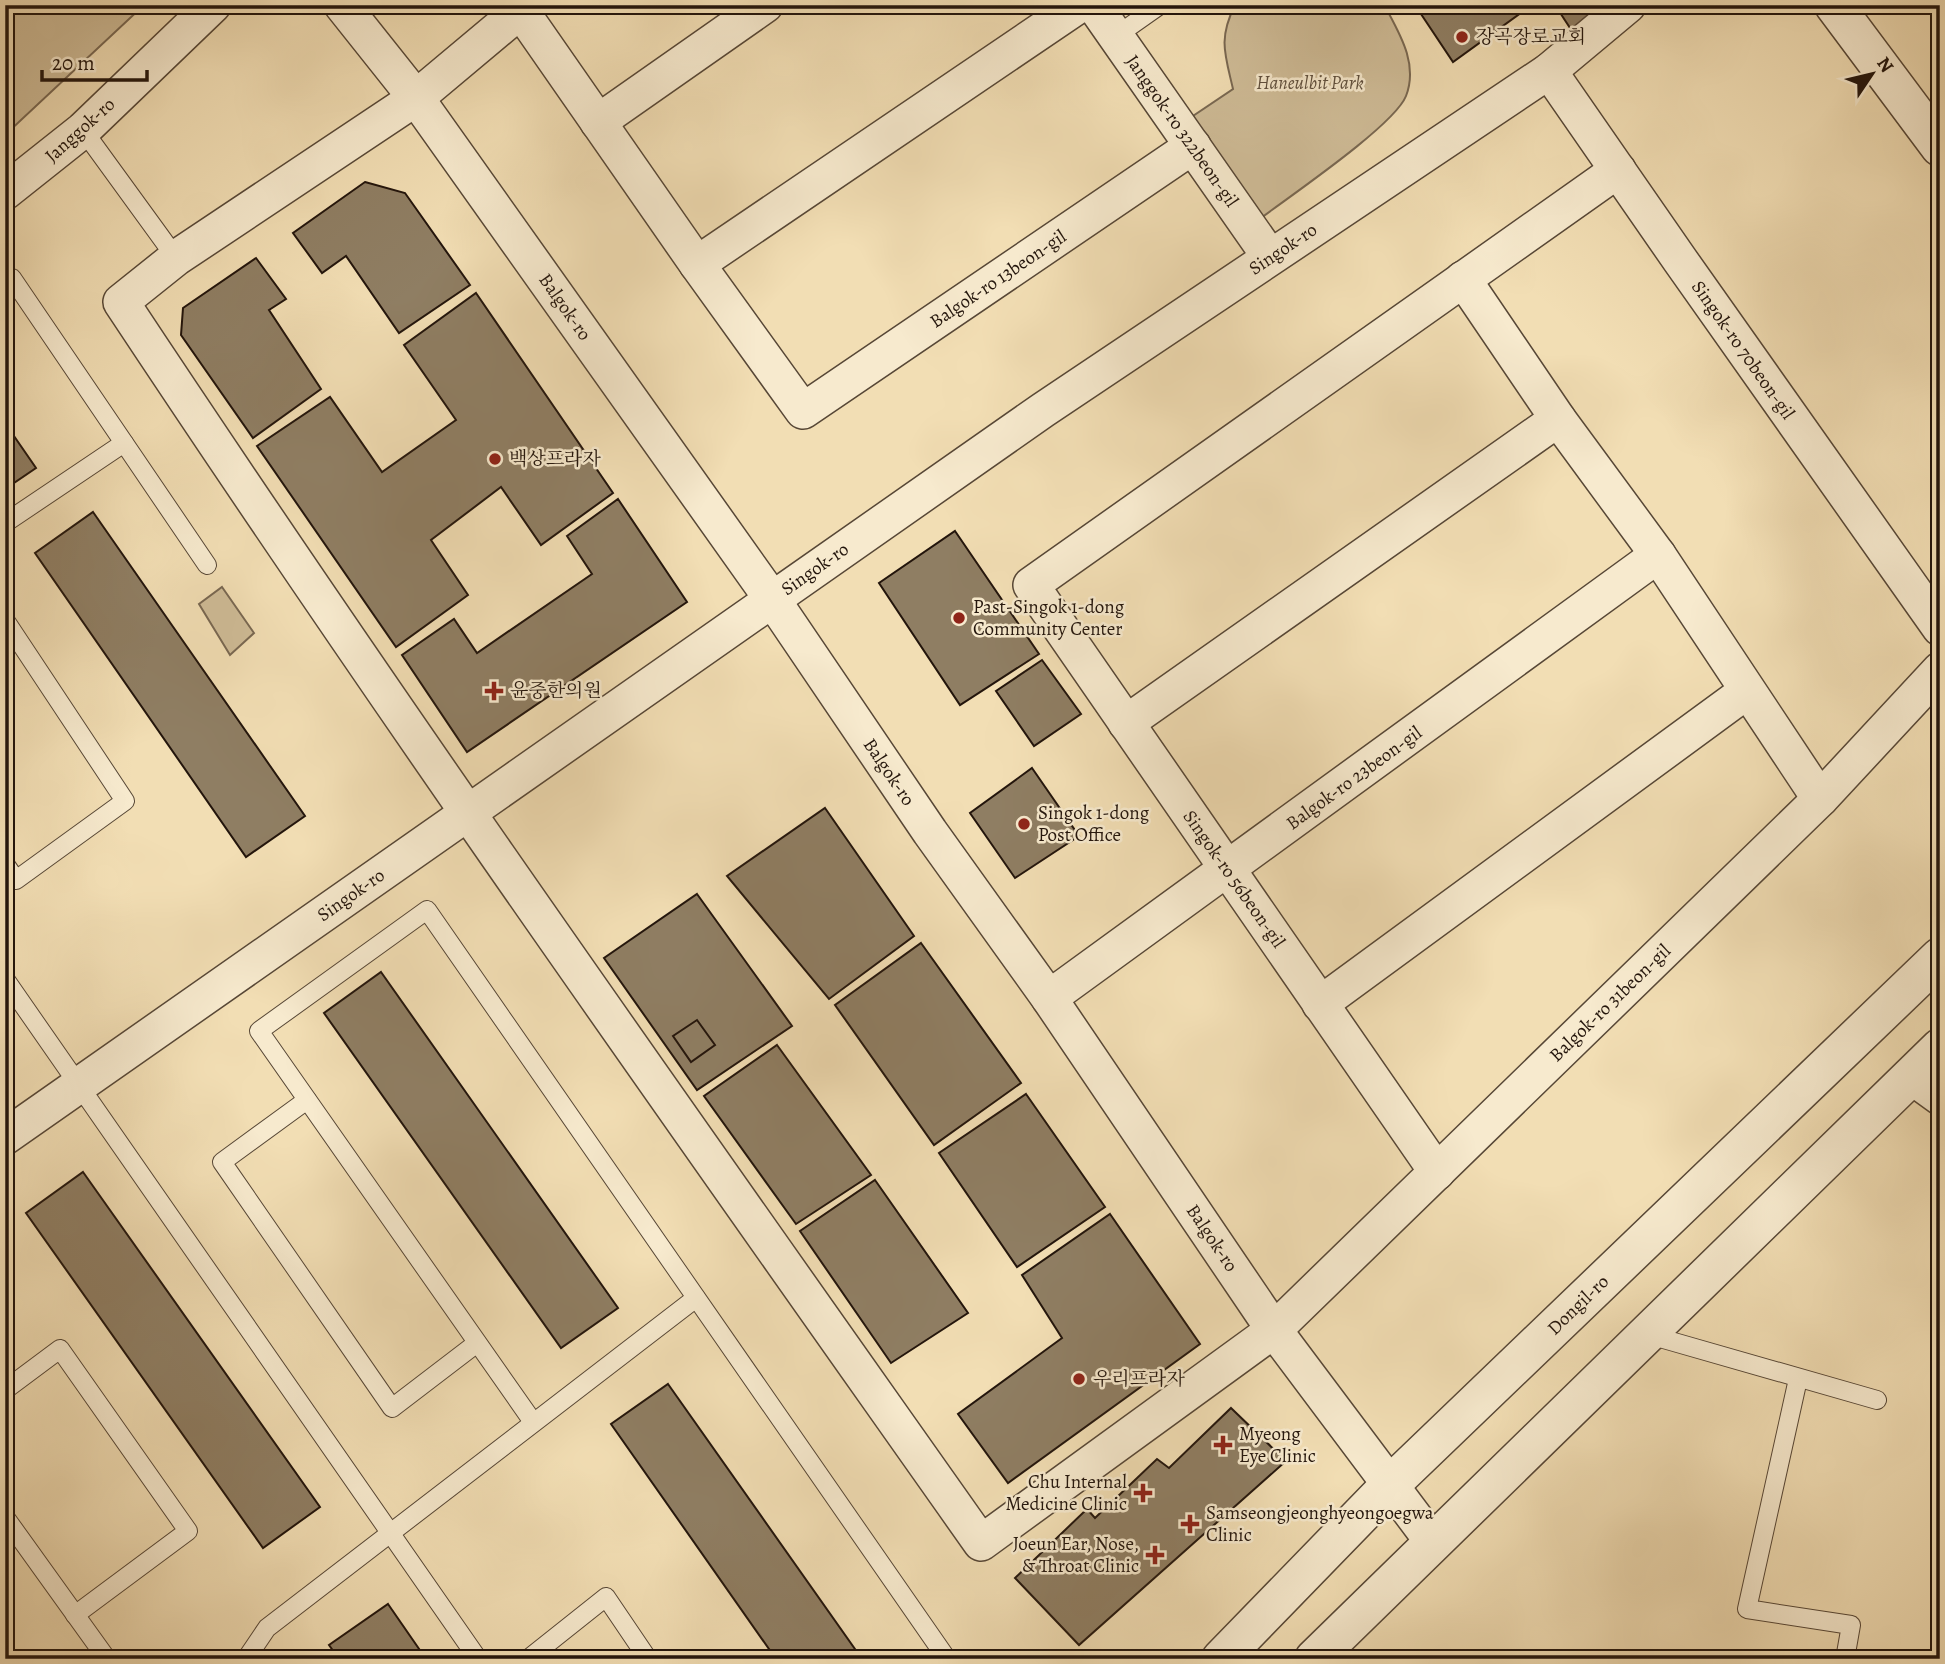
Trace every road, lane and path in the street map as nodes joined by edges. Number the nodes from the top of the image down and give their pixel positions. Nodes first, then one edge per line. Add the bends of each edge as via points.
1 (213, 5) edge
2 (342, 5) edge
3 (765, 5) edge
4 (1079, 5) edge
5 (1094, 5) edge
6 (1160, 5) edge
7 (1628, 5) edge
8 (1834, 5) edge
9 (524, 8) edge
10 (1116, 36) junction
11 (1549, 71) junction
12 (416, 98) junction
13 (598, 122) junction
14 (83, 130) junction
15 (1193, 146) junction
16 (1940, 147) edge
17 (1618, 170) junction
18 (5, 192) edge
19 (1270, 257) junction
20 (176, 258) junction
21 (697, 264) junction
22 (1463, 279) junction
23 (5, 282) edge
24 (1558, 419) junction
25 (124, 443) junction
26 (5, 523) edge
27 (1658, 555) junction
28 (207, 565) dead end
29 (772, 598) junction
30 (6, 625) edge
31 (1940, 628) edge
32 (1940, 670) edge
33 (1747, 691) junction
34 (1126, 723) junction
35 (1820, 799) junction
36 (466, 814) junction
37 (5, 864) edge
38 (1228, 870) junction
39 (1940, 957) edge
40 (5, 979) edge
41 (1049, 998) junction
42 (1320, 1004) junction
43 (1940, 1048) edge
44 (79, 1085) junction
45 (1925, 1086) edge
46 (307, 1100) junction
47 (5, 1137) edge
48 (1437, 1172) junction
49 (696, 1298) junction
50 (1274, 1330) junction
51 (1646, 1334) junction
52 (477, 1343) junction
53 (1798, 1379) junction
54 (5, 1390) edge
55 (1877, 1400) dead end
56 (533, 1422) junction
57 (1390, 1485) junction
58 (5, 1517) edge
59 (389, 1532) junction
60 (1433, 1542) junction
61 (75, 1615) junction
62 (107, 1659) edge
63 (246, 1659) edge
64 (478, 1659) edge
65 (528, 1659) edge
66 (648, 1659) edge
67 (947, 1659) edge
68 (1222, 1659) edge
69 (1314, 1659) edge
70 (1845, 1659) edge

1 - 14 street, Janggok-ro
2 - 12 street, Balgok-ro
3 - 13 street
4 - 21 street
5 - 10 street, Janggok-ro 322beon-gil
6 - 10 lane
7 - 11 street, Singok-ro
8 - 16 street
9 - 12 street
9 - 13 street
10 - 15 street, Janggok-ro 322beon-gil
11 - 17 street, Singok-ro 70beon-gil
11 - 19 street, Singok-ro
12 - 20 street
12 - 29 street, Balgok-ro
13 - 21 street
14 - 18 street, Janggok-ro
14 - 20 lane
15 - 19 street, Janggok-ro 322beon-gil
15 - 21 street, Balgok-ro 13beon-gil via 803,411
17 - 22 street
17 - 31 street, Singok-ro 70beon-gil
19 - 29 street, Singok-ro
20 - 36 street via 121,302
22 - 24 street
22 - 34 street, Singok-ro 56beon-gil via 1031,586
23 - 25 lane via 12,278
24 - 27 street
24 - 34 street
25 - 26 lane
25 - 28 lane
27 - 33 street
27 - 38 street, Balgok-ro 23beon-gil
29 - 36 street, Singok-ro
29 - 41 street, Balgok-ro
30 - 37 lane via 125,801 16,880
32 - 35 street, Balgok-ro 31beon-gil
33 - 35 street
33 - 42 street
34 - 38 street, Singok-ro 56beon-gil
35 - 48 street, Balgok-ro 31beon-gil
36 - 44 street, Singok-ro
36 - 50 street, Balgok-ro 31beon-gil via 981,1543
38 - 41 street, Balgok-ro 23beon-gil
38 - 42 street, Singok-ro 56beon-gil
39 - 57 street, Dongil-ro
40 - 44 lane
41 - 50 street, Balgok-ro
42 - 48 street, Singok-ro 56beon-gil
43 - 45 street
44 - 47 street, Singok-ro
44 - 59 lane
45 - 51 street
46 - 49 lane via 259,1031 427,911
46 - 52 lane
46 - 52 lane via 222,1162 392,1408
48 - 50 street, Balgok-ro 31beon-gil
49 - 56 lane
49 - 67 lane
50 - 57 street, Balgok-ro
51 - 53 lane
51 - 60 street
52 - 56 lane
53 - 55 lane
53 - 70 lane via 1747,1608 1851,1625
54 - 61 lane via 60,1349 188,1531
56 - 59 lane
57 - 60 street, Balgok-ro
57 - 68 street, Dongil-ro
58 - 61 lane
59 - 63 lane via 267,1628
59 - 64 lane
60 - 69 street
61 - 62 lane
65 - 66 lane via 606,1597

